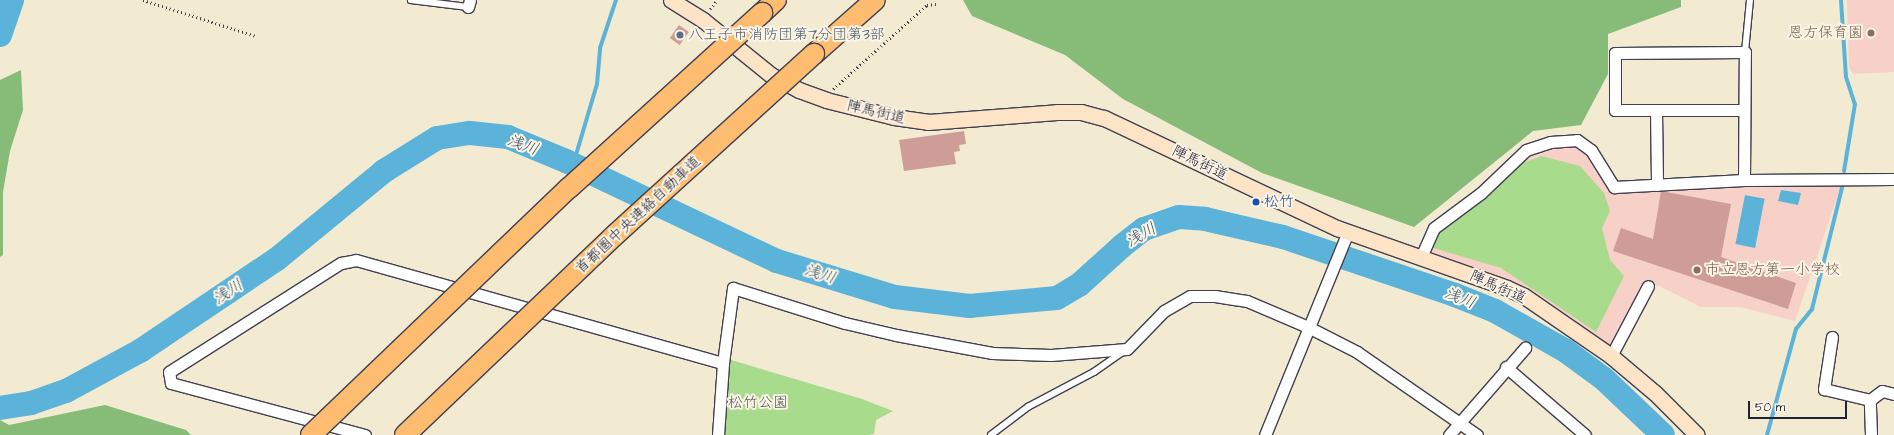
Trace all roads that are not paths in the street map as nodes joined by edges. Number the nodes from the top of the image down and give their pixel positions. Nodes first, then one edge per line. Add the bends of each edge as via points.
1 (411, 0) edge
2 (776, 0) edge
3 (875, 0) edge
4 (1750, 0) edge
5 (673, 1) edge
6 (469, 4) edge
7 (1745, 52) junction
8 (1656, 110) junction
9 (1744, 110) junction
10 (1894, 179) edge
11 (1744, 180) junction
12 (1658, 185) junction
13 (1346, 236) junction
14 (1421, 257) junction
15 (1648, 286) dead end
16 (1308, 327) junction
17 (1832, 337) dead end
18 (1525, 348) dead end
19 (1126, 349) junction
20 (1611, 356) junction
21 (723, 363) junction
22 (1506, 367) junction
23 (1894, 394) edge
24 (1870, 400) junction
25 (1460, 421) junction
26 (311, 435) edge
27 (365, 435) edge
28 (405, 435) edge
29 (718, 435) edge
30 (991, 435) edge
31 (1265, 435) edge
32 (1449, 435) edge
33 (1477, 435) edge
34 (1584, 435) edge
35 (1697, 435) edge
36 (1871, 435) edge

1 - 6 lane
2 - 26 highway, bridge via 569,188
3 - 28 highway, 首都圏中央連絡自動車道, bridge via 616,234
4 - 7 lane
5 - 13 main road, 陣馬街道 via 703,20 772,75 799,90 826,100 894,117 928,122 1058,112 1081,112 1104,118
7 - 8 street via 1615,53 1615,110
7 - 9 street
8 - 9 street
8 - 12 street
9 - 11 street
10 - 11 street
11 - 12 street
12 - 14 street via 1614,187 1592,150 1577,140 1550,142 1526,150 1482,193 1434,228
13 - 14 main road, 陣馬街道
13 - 16 street via 1335,268
14 - 20 main road, 陣馬街道 via 1524,296
15 - 20 street
16 - 19 street via 1247,301 1215,296 1190,296 1164,310
16 - 25 street via 1356,352
16 - 31 street
17 - 24 street via 1824,389
18 - 22 street
19 - 21 street via 1051,355 992,353 852,324 733,288
19 - 30 lane via 1094,372 1028,407
20 - 35 main road, 陣馬街道
21 - 27 street via 356,260 341,263 169,372 171,383
21 - 29 street
22 - 25 street
22 - 34 street
23 - 24 street via 1882,391
24 - 36 street
25 - 32 street
25 - 33 street

